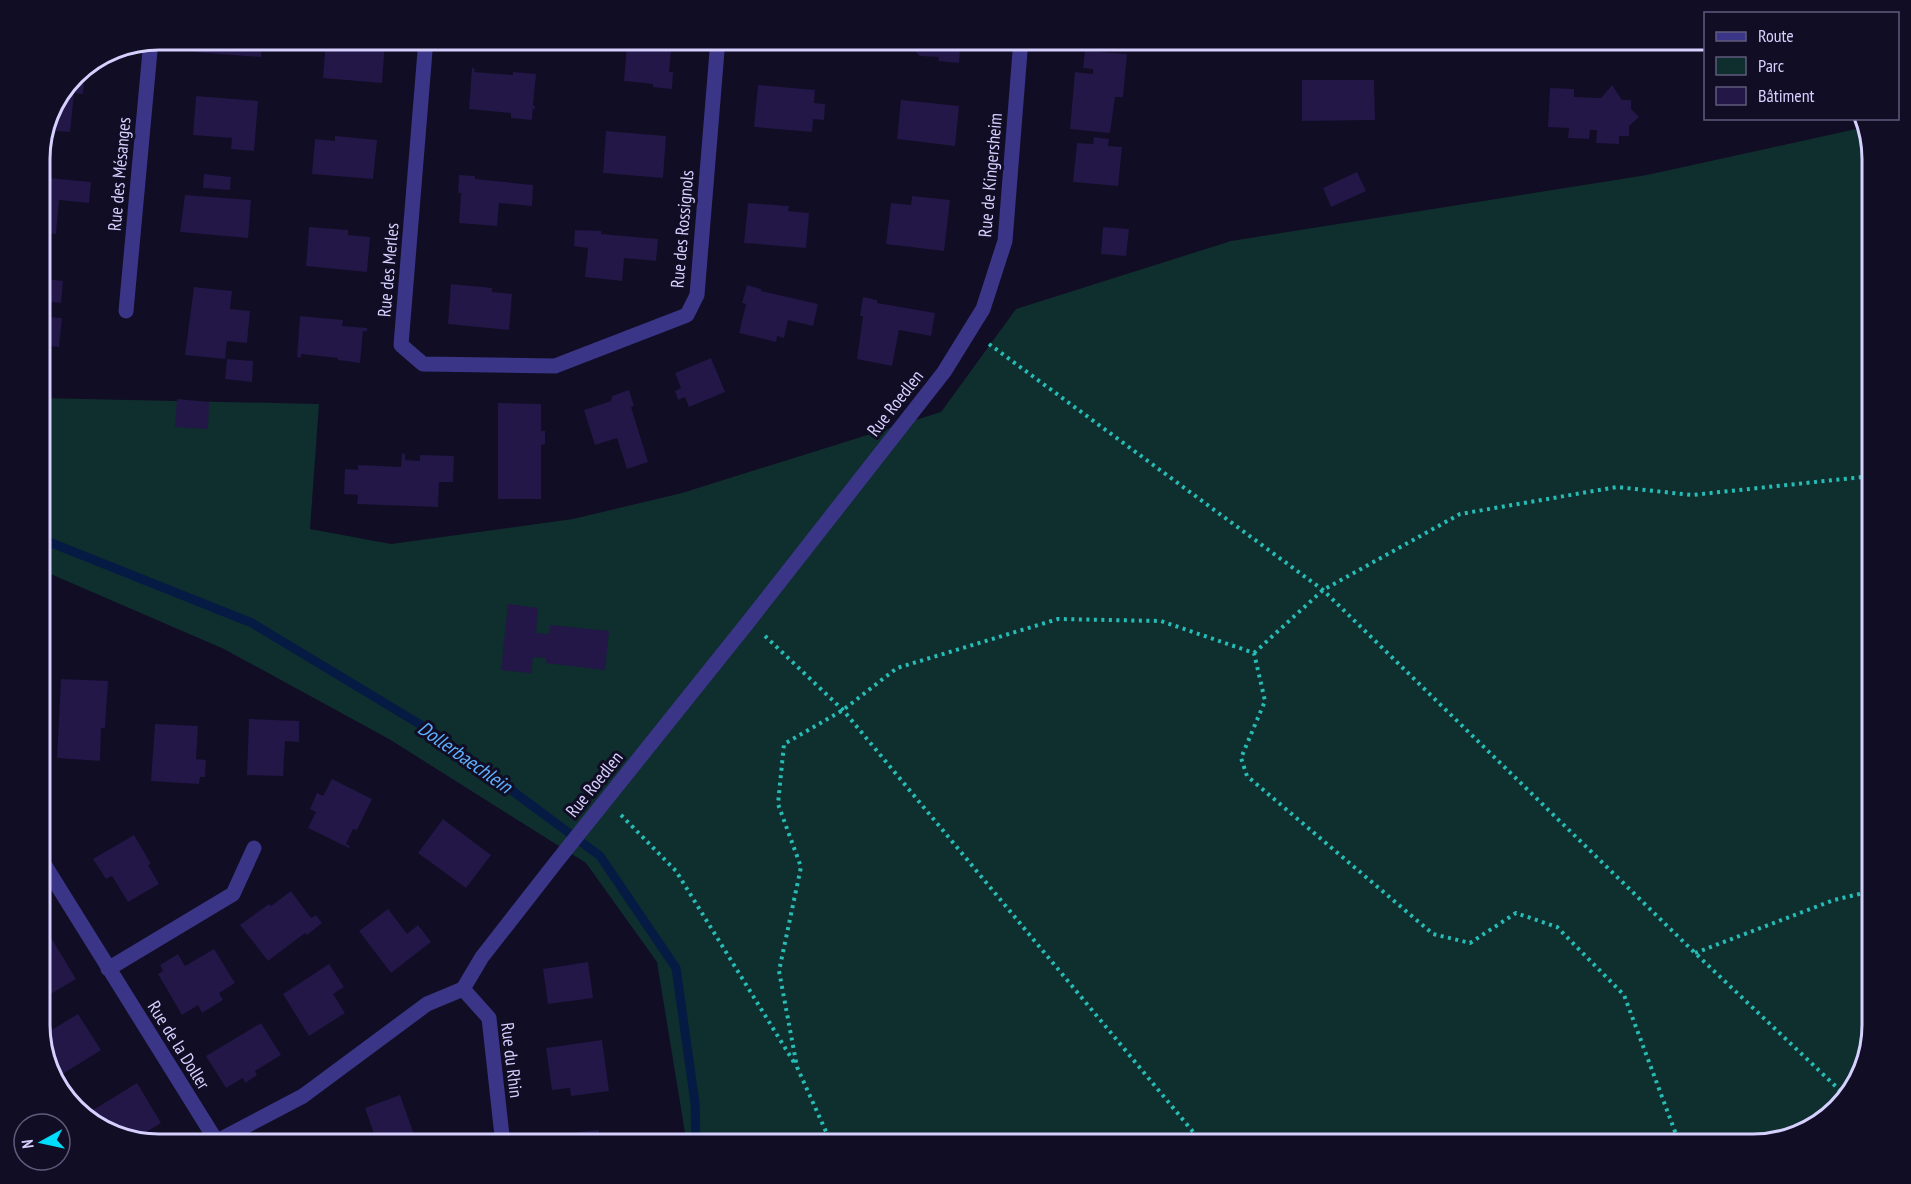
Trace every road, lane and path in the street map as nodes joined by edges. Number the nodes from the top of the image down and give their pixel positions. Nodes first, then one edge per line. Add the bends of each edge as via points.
1 (149, 50) edge
2 (425, 50) edge
3 (717, 50) edge
4 (1020, 50) edge
5 (126, 311) dead end
6 (970, 330) junction
7 (555, 366) joint
8 (944, 372) joint
9 (1861, 477) edge
10 (1323, 590) junction
11 (749, 621) junction
12 (1254, 653) junction
13 (843, 710) junction
14 (602, 805) junction
15 (254, 848) dead end
16 (50, 874) edge
17 (1862, 893) edge
18 (1695, 953) junction
19 (108, 969) junction
20 (463, 989) junction
21 (796, 1067) junction
22 (1840, 1090) edge
23 (209, 1134) edge
24 (231, 1134) edge
25 (503, 1134) edge
26 (827, 1134) edge
27 (1195, 1134) edge
28 (1676, 1134) edge

1 - 5 street, Rue des Mésanges
2 - 7 street, Rue des Merles via 401,345 423,364
3 - 7 street, Rue des Rossignols via 697,295 687,315
4 - 6 street, Rue de Kingersheim via 1005,241 983,309
6 - 8 street, Rue de Kingersheim
6 - 10 path
8 - 11 street, Rue Roedlen
9 - 10 path via 1692,495 1617,487 1460,514
10 - 12 path
10 - 18 path
11 - 13 path
11 - 14 street, Rue Roedlen
12 - 13 path via 1161,621 1058,618 897,668
12 - 28 path via 1265,701 1241,758 1247,776 1433,934 1470,943 1516,913 1557,927 1624,995
13 - 21 path via 784,744 778,804 801,867 779,971
13 - 27 path
14 - 20 street, Rue Roedlen via 482,957
14 - 21 path via 676,871
15 - 19 street via 234,894
16 - 19 street, Rue de la Doller
17 - 18 path via 1834,900
18 - 22 path
19 - 23 street, Rue de la Doller
20 - 24 street via 427,1004 303,1096
20 - 25 street, Rue du Rhin via 489,1018
21 - 26 path

